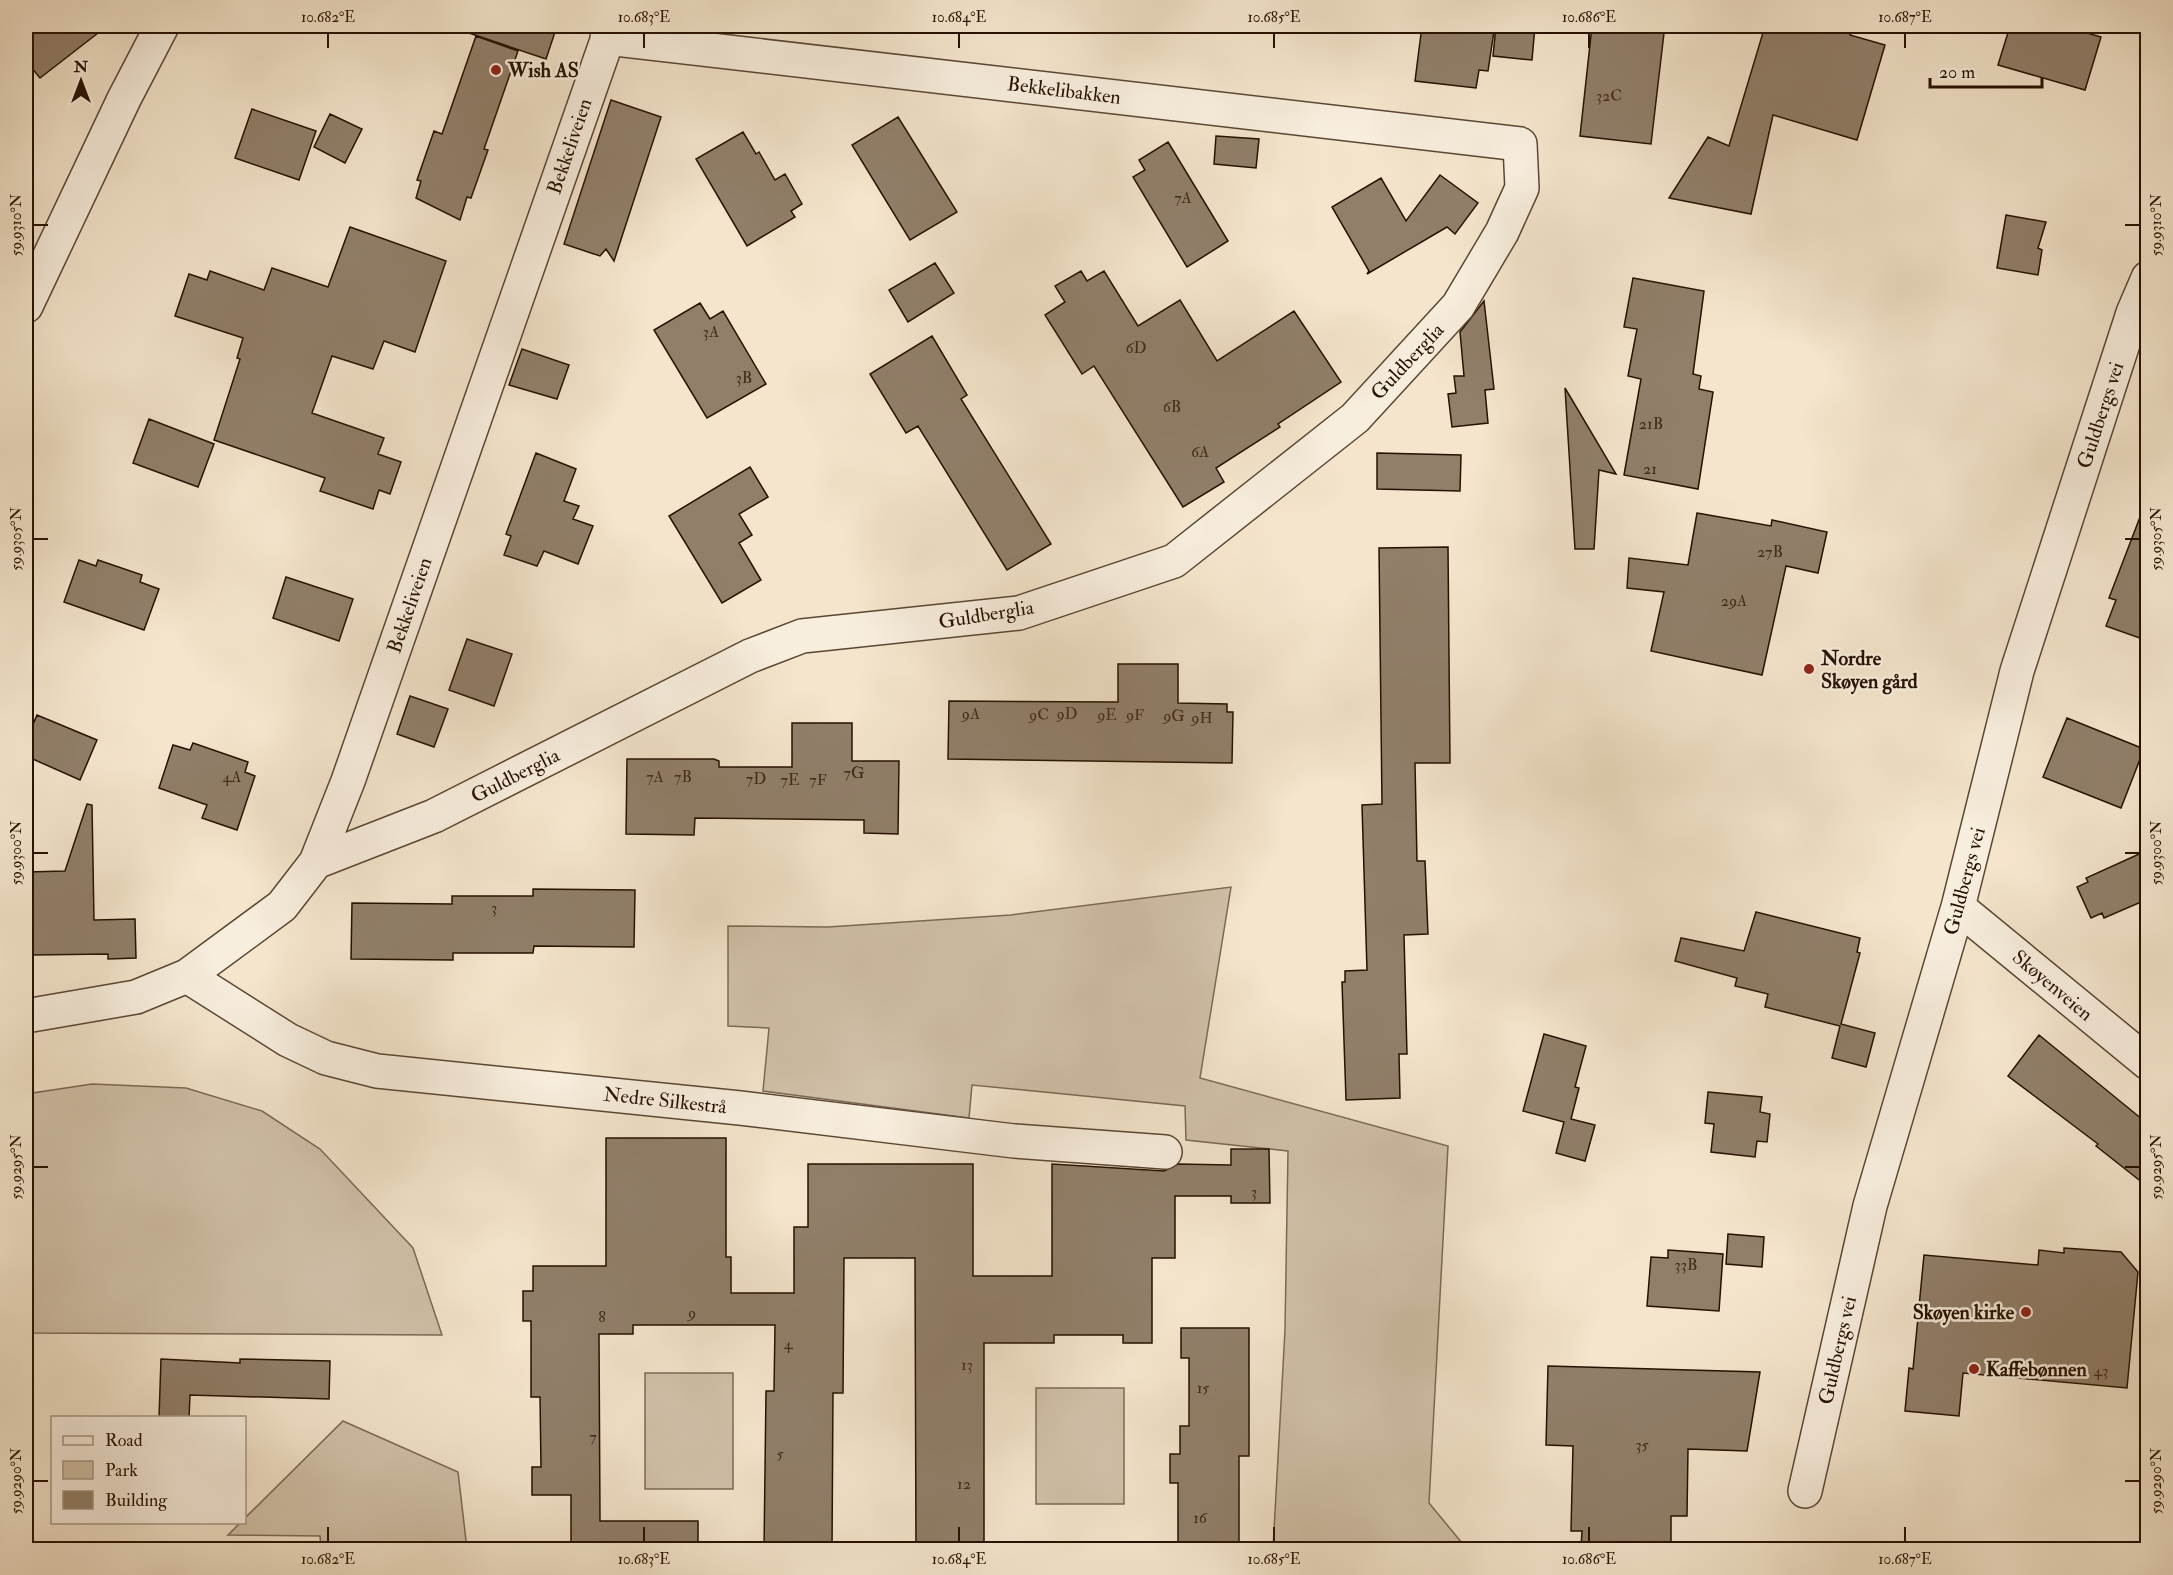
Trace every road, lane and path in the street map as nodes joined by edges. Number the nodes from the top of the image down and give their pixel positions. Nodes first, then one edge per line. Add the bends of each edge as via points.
1 (162, 26) edge
2 (610, 32) edge
3 (1520, 144) joint
4 (2148, 278) edge
5 (26, 306) edge
6 (316, 862) junction
7 (1958, 907) junction
8 (187, 976) junction
9 (26, 1016) edge
10 (2148, 1063) edge
11 (1165, 1152) dead end
12 (1805, 1491) dead end

1 - 5 street
2 - 3 street, Bekkelibakken
2 - 6 street, Bekkeliveien via 348,781
3 - 6 street, Guldberglia via 1522,188 1502,232 1458,306 1355,418 1174,561 1019,613 802,636 750,656 434,816
4 - 7 street, Guldbergs vei via 2133,313 2017,671
6 - 8 street, Bekkeliveien via 282,906
7 - 10 street, Skøyenveien
7 - 12 street, Guldbergs vei via 1870,1206
8 - 9 street, Bekkeliveien via 136,997
8 - 11 street, Nedre Silkestrå via 288,1040 326,1058 377,1071 1014,1141

